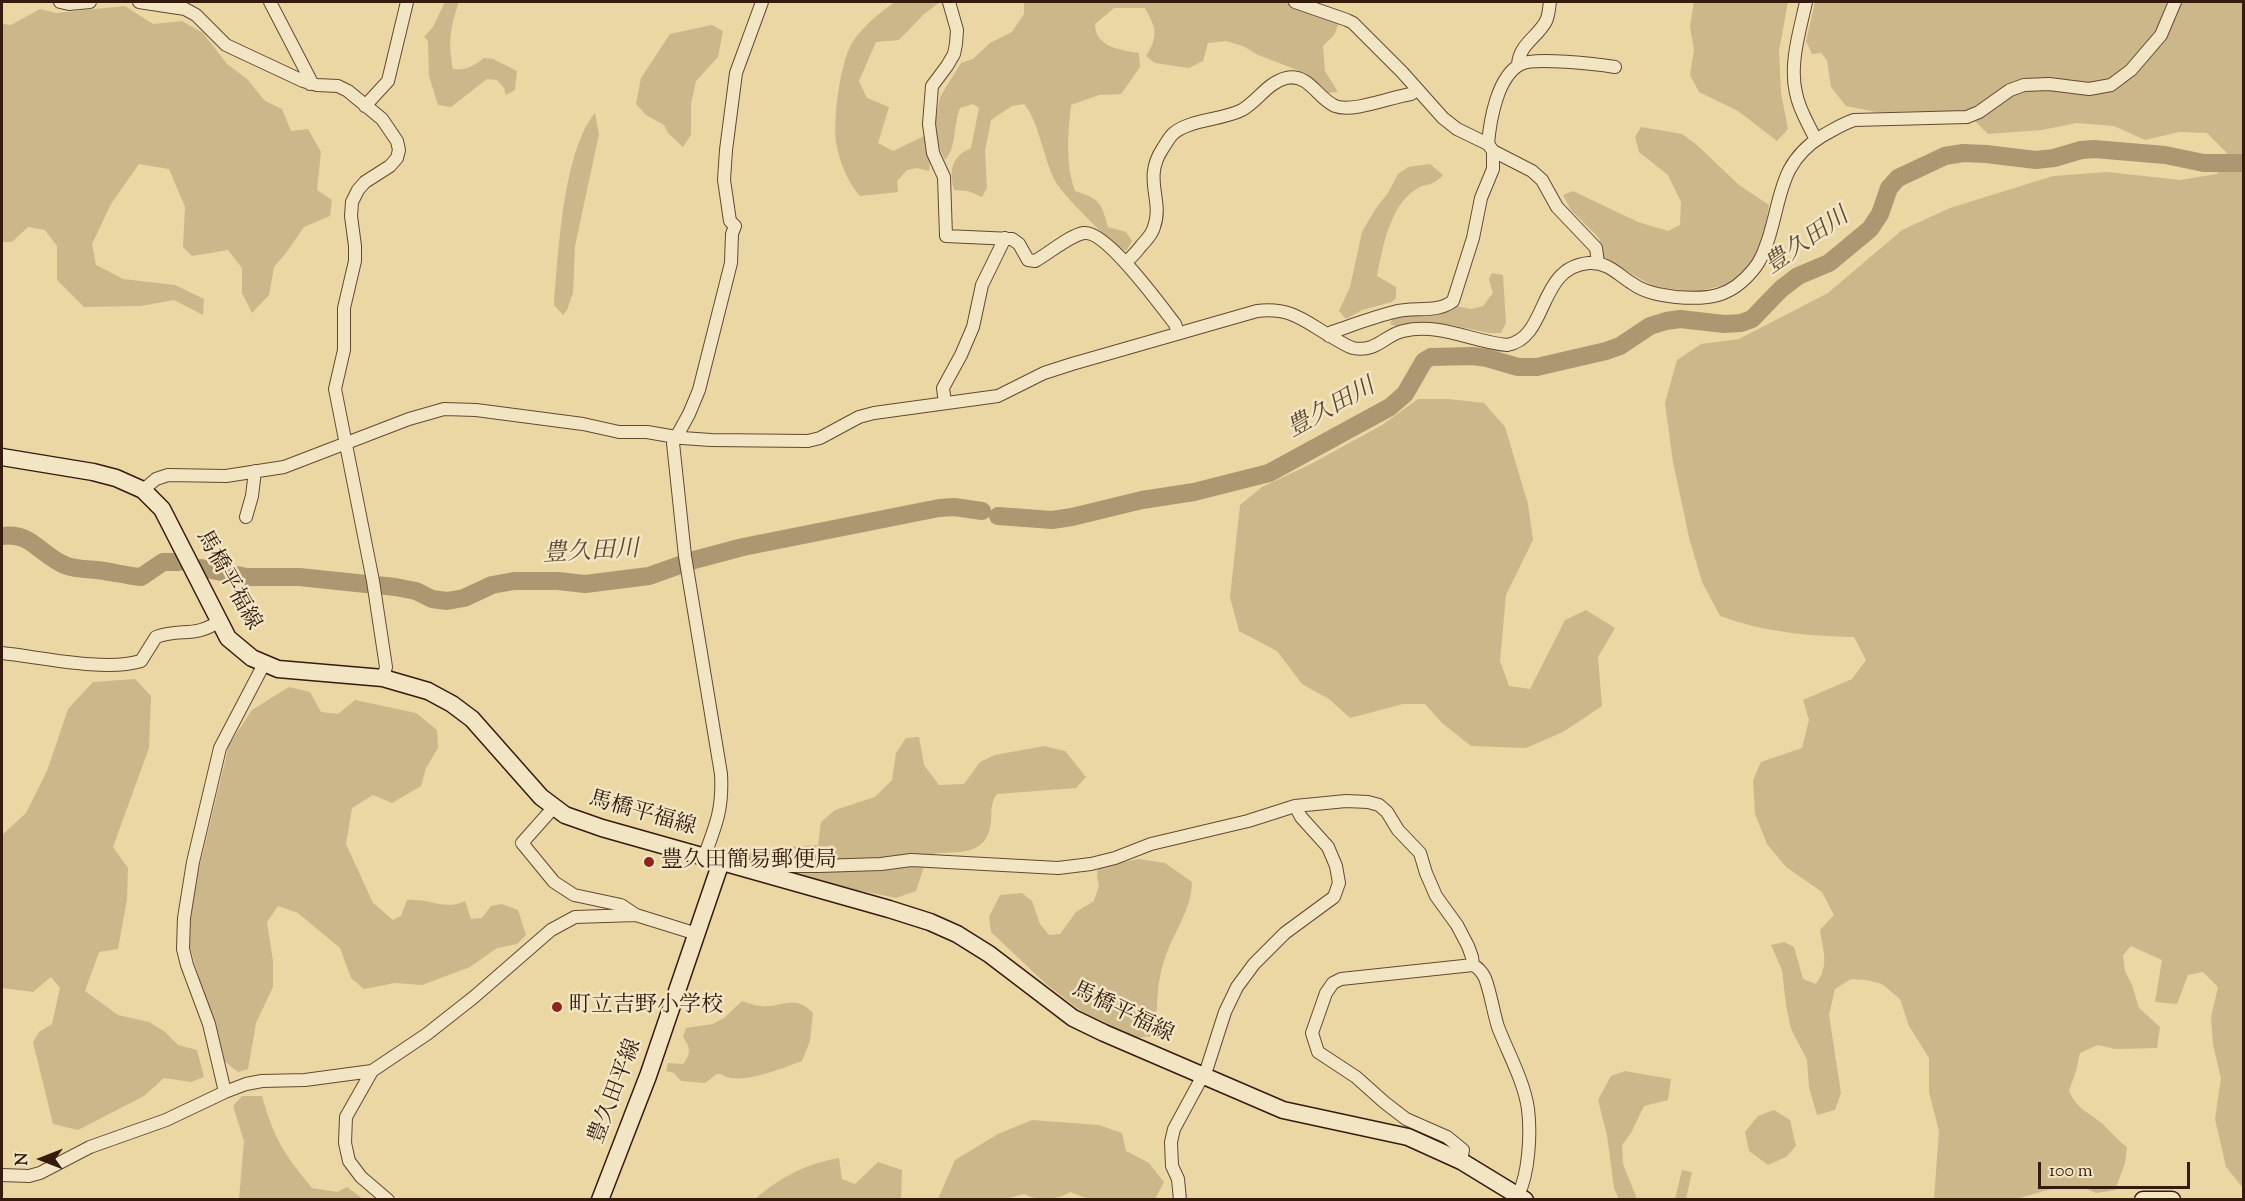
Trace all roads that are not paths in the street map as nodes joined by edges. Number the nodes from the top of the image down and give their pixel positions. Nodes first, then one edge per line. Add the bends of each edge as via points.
1 (60, 2) edge
2 (90, 2) edge
3 (139, 2) edge
4 (270, 2) edge
5 (407, 2) edge
6 (762, 2) edge
7 (949, 2) edge
8 (1295, 2) edge
9 (1550, 2) edge
10 (1806, 2) edge
11 (2175, 2) edge
12 (1518, 65) junction
13 (1615, 67) dead end
14 (310, 84) junction
15 (1417, 90) junction
16 (365, 106) junction
17 (1816, 140) junction
18 (1490, 148) junction
19 (1005, 238) junction
20 (1125, 262) junction
21 (1598, 263) junction
22 (1178, 333) junction
23 (1329, 336) junction
24 (945, 403) junction
25 (676, 436) junction
26 (347, 444) junction
27 (2, 457) edge
28 (255, 471) junction
29 (143, 490) junction
30 (246, 517) dead end
31 (219, 621) junction
32 (2, 653) edge
33 (264, 664) junction
34 (383, 678) junction
35 (1295, 806) junction
36 (554, 807) junction
37 (704, 857) junction
38 (720, 862) junction
39 (762, 874) junction
40 (636, 915) junction
41 (697, 934) junction
42 (1473, 965) junction
43 (372, 1071) junction
44 (1203, 1077) junction
45 (225, 1092) junction
46 (1461, 1161) junction
47 (2, 1175) edge
48 (1521, 1198) edge
49 (388, 1200) edge
50 (600, 1200) edge
51 (1180, 1200) edge
52 (2143, 1200) edge
53 (2172, 1200) edge

1 - 2 street
3 - 14 street via 185,9 226,45
4 - 14 street
5 - 16 street via 388,81
6 - 25 street via 736,73 726,150 724,180 730,221 735,226 731,263 697,396
7 - 19 street via 957,44 932,86 929,124 933,153 944,177 946,236
8 - 15 street via 1353,23
9 - 12 street via 1546,21 1526,44
10 - 17 street via 1794,62 1795,91
11 - 17 street via 2161,35 2131,70 2111,85 2088,89 2024,85 1967,117 1854,120
12 - 13 street via 1533,61
12 - 18 street via 1494,104
14 - 16 street via 338,86
15 - 18 street via 1443,118
15 - 20 street via 1349,108 1336,106 1304,80 1289,77 1275,82 1233,114 1186,126 1173,134 1156,159 1155,227
16 - 26 street via 390,130 399,150 390,166 365,182 352,202 355,261 344,308 344,350 335,389
17 - 21 street via 1791,165 1764,252 1755,268 1732,290 1706,299 1665,296 1643,290
18 - 21 street via 1542,180 1557,207 1596,248
18 - 23 street via 1493,169 1481,198 1453,301 1436,309 1395,312
19 - 20 street via 1019,244 1024,256 1035,261 1072,238 1084,233 1094,235
19 - 24 street via 982,285 969,336 943,388
20 - 22 street
21 - 23 street via 1575,266 1563,273 1552,285 1532,327 1516,343 1498,344 1453,332 1414,329 1393,334 1366,348 1353,348
22 - 23 street via 1273,309 1306,320
22 - 24 street via 1044,373 998,396
24 - 25 street via 859,417 808,441
25 - 26 street via 444,409 409,418
25 - 37 street via 672,453 686,562 721,774 718,818
26 - 28 street via 284,467
26 - 34 street via 374,585 386,666
27 - 29 main road, 馬橋平福線 via 93,472
28 - 29 street via 226,476 168,475
28 - 30 street
29 - 31 main road, 馬橋平福線 via 162,509
31 - 32 street via 207,629 156,637 141,661 129,664
31 - 33 main road, 馬橋平福線 via 228,638
33 - 34 main road, 馬橋平福線 via 297,672
33 - 45 street via 220,747 184,918 185,957 209,1024
34 - 36 main road, 馬橋平福線 via 428,691 452,704 480,727 533,789
35 - 39 street via 1091,864 1058,868 911,860 774,866
35 - 42 street via 1368,802 1387,812 1420,853 1437,896 1468,946
35 - 44 street via 1328,847 1339,883 1334,897 1285,933 1237,987
36 - 37 main road, 馬橋平福線 via 602,828
36 - 40 street via 522,843 554,882 574,895 621,905
37 - 38 main road, 馬橋平福線
38 - 39 main road, 馬橋平福線
38 - 41 main road, 豊久田平線
39 - 44 main road, 馬橋平福線 via 888,909 957,934 1073,1018
40 - 41 street
40 - 43 street via 565,921 427,1034
41 - 50 main road, 豊久田平線
42 - 46 street via 1341,978 1326,993 1312,1033 1318,1052 1356,1077 1406,1119 1447,1137 1463,1150
42 - 48 street via 1485,978 1528,1107
43 - 45 street via 262,1081
43 - 49 street via 346,1117 345,1143 349,1161 361,1177
44 - 46 main road, 馬橋平福線 via 1291,1113 1408,1137
44 - 51 street via 1174,1129 1171,1142
45 - 47 street via 166,1120 90,1147 40,1173
46 - 48 main road, 馬橋平福線
52 - 53 main road

